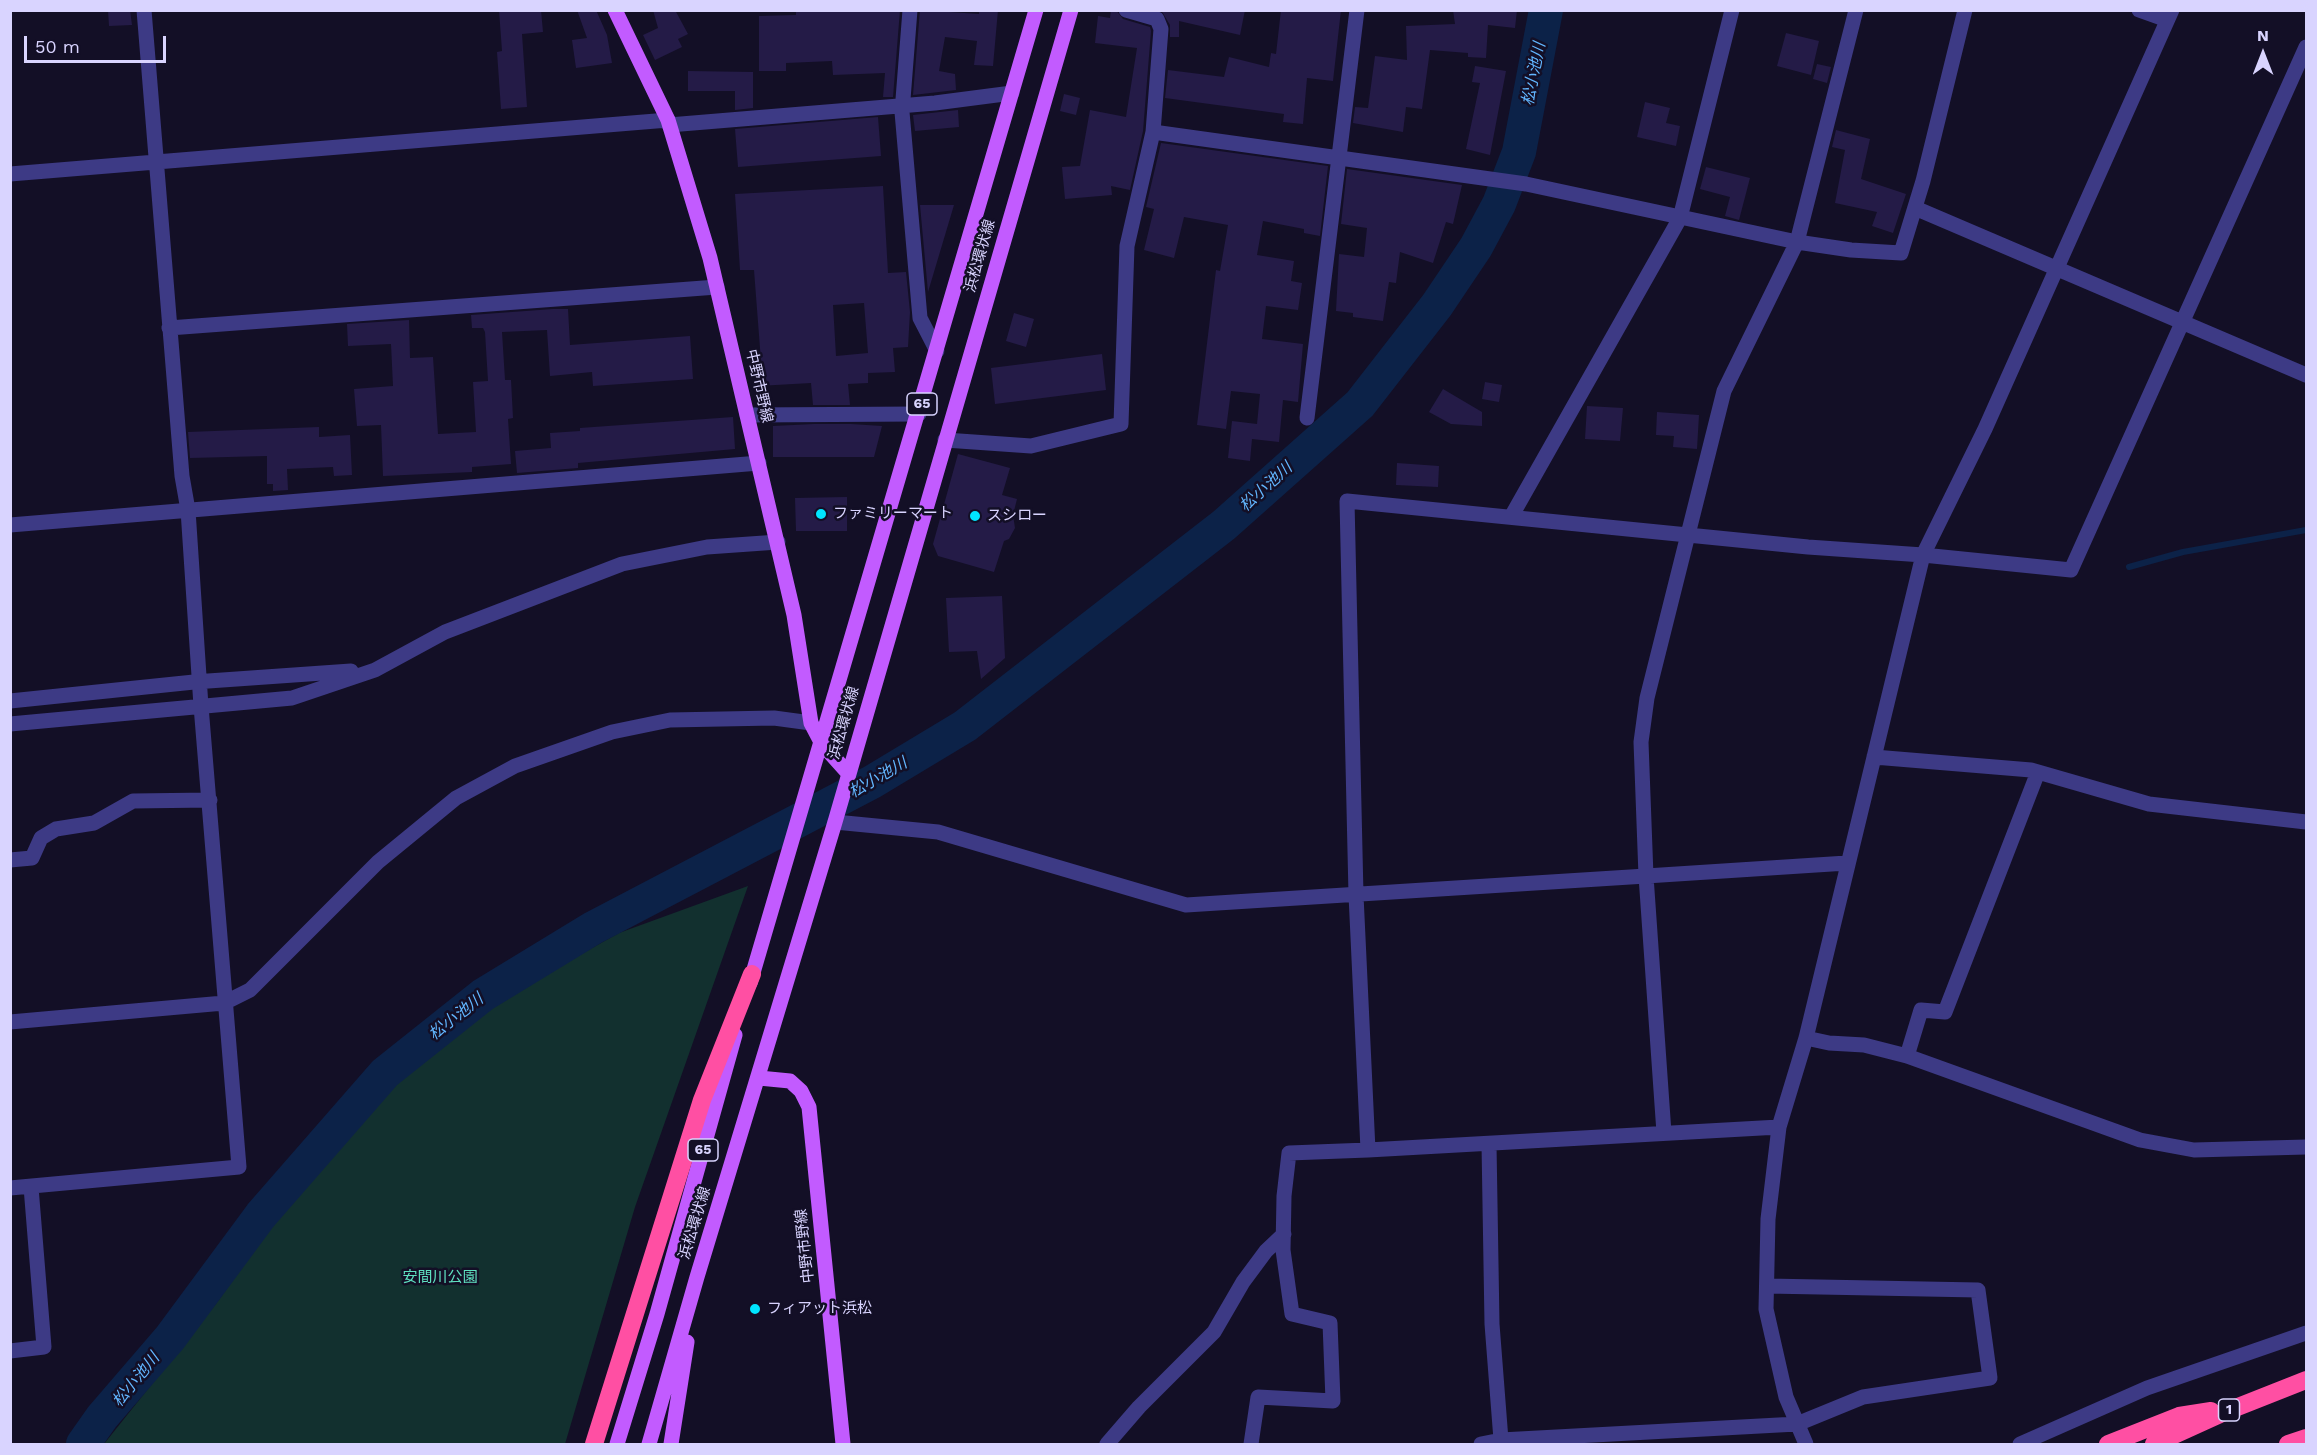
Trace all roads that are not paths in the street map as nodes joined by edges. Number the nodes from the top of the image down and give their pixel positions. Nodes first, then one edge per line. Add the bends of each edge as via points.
1 (144, 10) edge
2 (615, 10) edge
3 (910, 10) edge
4 (1036, 10) edge
5 (1071, 10) edge
6 (1126, 10) edge
7 (1357, 10) edge
8 (1732, 10) edge
9 (1856, 10) edge
10 (1965, 10) edge
11 (2139, 10) edge
12 (2170, 15) edge
13 (2307, 47) edge
14 (1012, 93) junction
15 (902, 106) junction
16 (668, 122) junction
17 (1154, 132) junction
18 (1341, 158) junction
19 (158, 163) junction
20 (10, 174) edge
21 (1915, 208) junction
22 (1680, 218) junction
23 (1797, 242) junction
24 (2057, 267) junction
25 (717, 287) junction
26 (2182, 321) junction
27 (169, 327) junction
28 (937, 351) junction
29 (2307, 375) edge
30 (919, 414) junction
31 (747, 415) junction
32 (1307, 418) dead end
33 (945, 440) junction
34 (759, 463) junction
35 (188, 510) junction
36 (1511, 517) junction
37 (10, 525) edge
38 (1689, 536) junction
39 (778, 542) junction
40 (1923, 555) junction
41 (375, 670) junction
42 (199, 682) junction
43 (10, 701) edge
44 (201, 706) junction
45 (811, 723) junction
46 (10, 724) edge
47 (822, 744) junction
48 (1874, 757) junction
49 (2038, 772) junction
50 (848, 773) junction
51 (210, 800) junction
52 (835, 819) junction
53 (2307, 822) edge
54 (10, 860) edge
55 (1847, 863) junction
56 (1646, 876) junction
57 (1356, 895) junction
58 (752, 974) junction
59 (224, 1003) junction
60 (10, 1022) edge
61 (1806, 1038) junction
62 (1907, 1056) junction
63 (759, 1078) junction
64 (1779, 1127) junction
65 (1664, 1133) junction
66 (1489, 1144) junction
67 (2307, 1147) edge
68 (1368, 1150) junction
69 (31, 1187) junction
70 (10, 1188) edge
71 (1284, 1234) junction
72 (697, 1277) junction
73 (1767, 1286) junction
74 (2307, 1333) edge
75 (10, 1351) edge
76 (2307, 1380) edge
77 (2234, 1408) junction
78 (1797, 1424) junction
79 (2307, 1438) edge
80 (1501, 1440) junction
81 (594, 1444) edge
82 (617, 1444) edge
83 (649, 1444) edge
84 (671, 1444) edge
85 (843, 1444) edge
86 (1107, 1444) edge
87 (1251, 1444) edge
88 (1481, 1444) edge
89 (1806, 1444) edge
90 (2020, 1444) edge
91 (2108, 1444) edge
92 (2154, 1444) edge
93 (2288, 1444) edge

1 - 19 street
2 - 16 main road, 中野市野線
3 - 15 street
4 - 14 main road, 浜松環状線 / 65
5 - 33 main road, 浜松環状線 / 65
6 - 17 street via 1157,19 1161,29
7 - 18 street
8 - 22 street
9 - 23 street
10 - 21 street
11 - 12 street
12 - 24 street
13 - 26 street
14 - 15 street
14 - 28 main road, 浜松環状線 / 65
15 - 16 street
15 - 28 street via 920,318
16 - 19 street
16 - 25 main road, 中野市野線
17 - 18 street
17 - 33 street via 1126,246 1121,424 1031,446
18 - 22 street via 1526,184
18 - 32 street
19 - 20 street
19 - 27 street
21 - 23 street via 1901,253
21 - 24 street
22 - 23 street
22 - 36 street
23 - 38 street via 1724,391
24 - 26 street
24 - 40 street via 1985,429
25 - 27 street
25 - 31 main road, 中野市野線
26 - 29 street
26 - 40 street via 2072,570
27 - 35 street
28 - 30 main road, 浜松環状線 / 65
30 - 31 street
30 - 47 main road, 浜松環状線 / 65
31 - 34 main road, 中野市野線
33 - 50 main road, 浜松環状線 / 65
34 - 35 street
34 - 39 main road, 中野市野線
35 - 37 street
35 - 42 street
36 - 38 street
36 - 57 street via 1347,501
38 - 40 street
38 - 56 street via 1647,698 1641,742
39 - 41 street via 707,547 622,564 445,632
39 - 45 main road, 中野市野線
40 - 48 street
41 - 42 street
41 - 44 street via 292,698
42 - 43 street
42 - 44 street
44 - 46 street
44 - 51 street
45 - 47 main road, 中野市野線
45 - 59 street via 774,718 670,720 612,732 515,766 456,798 378,862 250,990
47 - 50 main road, 中野市野線
47 - 58 main road, 浜松環状線 / 65
48 - 49 street
48 - 55 street
49 - 53 street via 2149,804
49 - 62 street via 1945,1012 1921,1010
50 - 52 main road, 浜松環状線 / 65
51 - 54 street via 133,801 94,823 56,830 41,838 32,858
51 - 59 street
52 - 57 street via 938,832 1186,905
52 - 63 main road, 浜松環状線 / 65
55 - 56 street
55 - 61 street
56 - 57 street
56 - 65 street
57 - 68 street
58 - 81 highway via 702,1100
58 - 82 main road, 浜松環状線 / 65
59 - 60 street
59 - 69 street via 239,1167
61 - 62 street via 1864,1045
61 - 64 street
62 - 67 street via 2140,1140 2194,1150
63 - 72 main road, 浜松環状線 / 65
63 - 85 main road, 中野市野線 via 790,1081 809,1107
64 - 65 street
64 - 73 street via 1768,1219
65 - 66 street
66 - 68 street
66 - 80 street via 1492,1323
68 - 71 street via 1289,1153
69 - 70 street
69 - 75 street via 45,1347
71 - 86 street via 1249,1274 1214,1332
71 - 87 street via 1292,1314 1329,1323 1333,1401 1258,1397
72 - 83 main road, 浜松環状線 / 65
72 - 84 main road, 65
73 - 78 street via 1772,1345
73 - 78 street via 1978,1290 1990,1378 1863,1397
74 - 90 street via 2147,1388
76 - 77 highway, 1
77 - 91 highway via 2179,1416
77 - 92 highway, 1
78 - 80 street
78 - 89 street
79 - 93 highway
80 - 88 street

